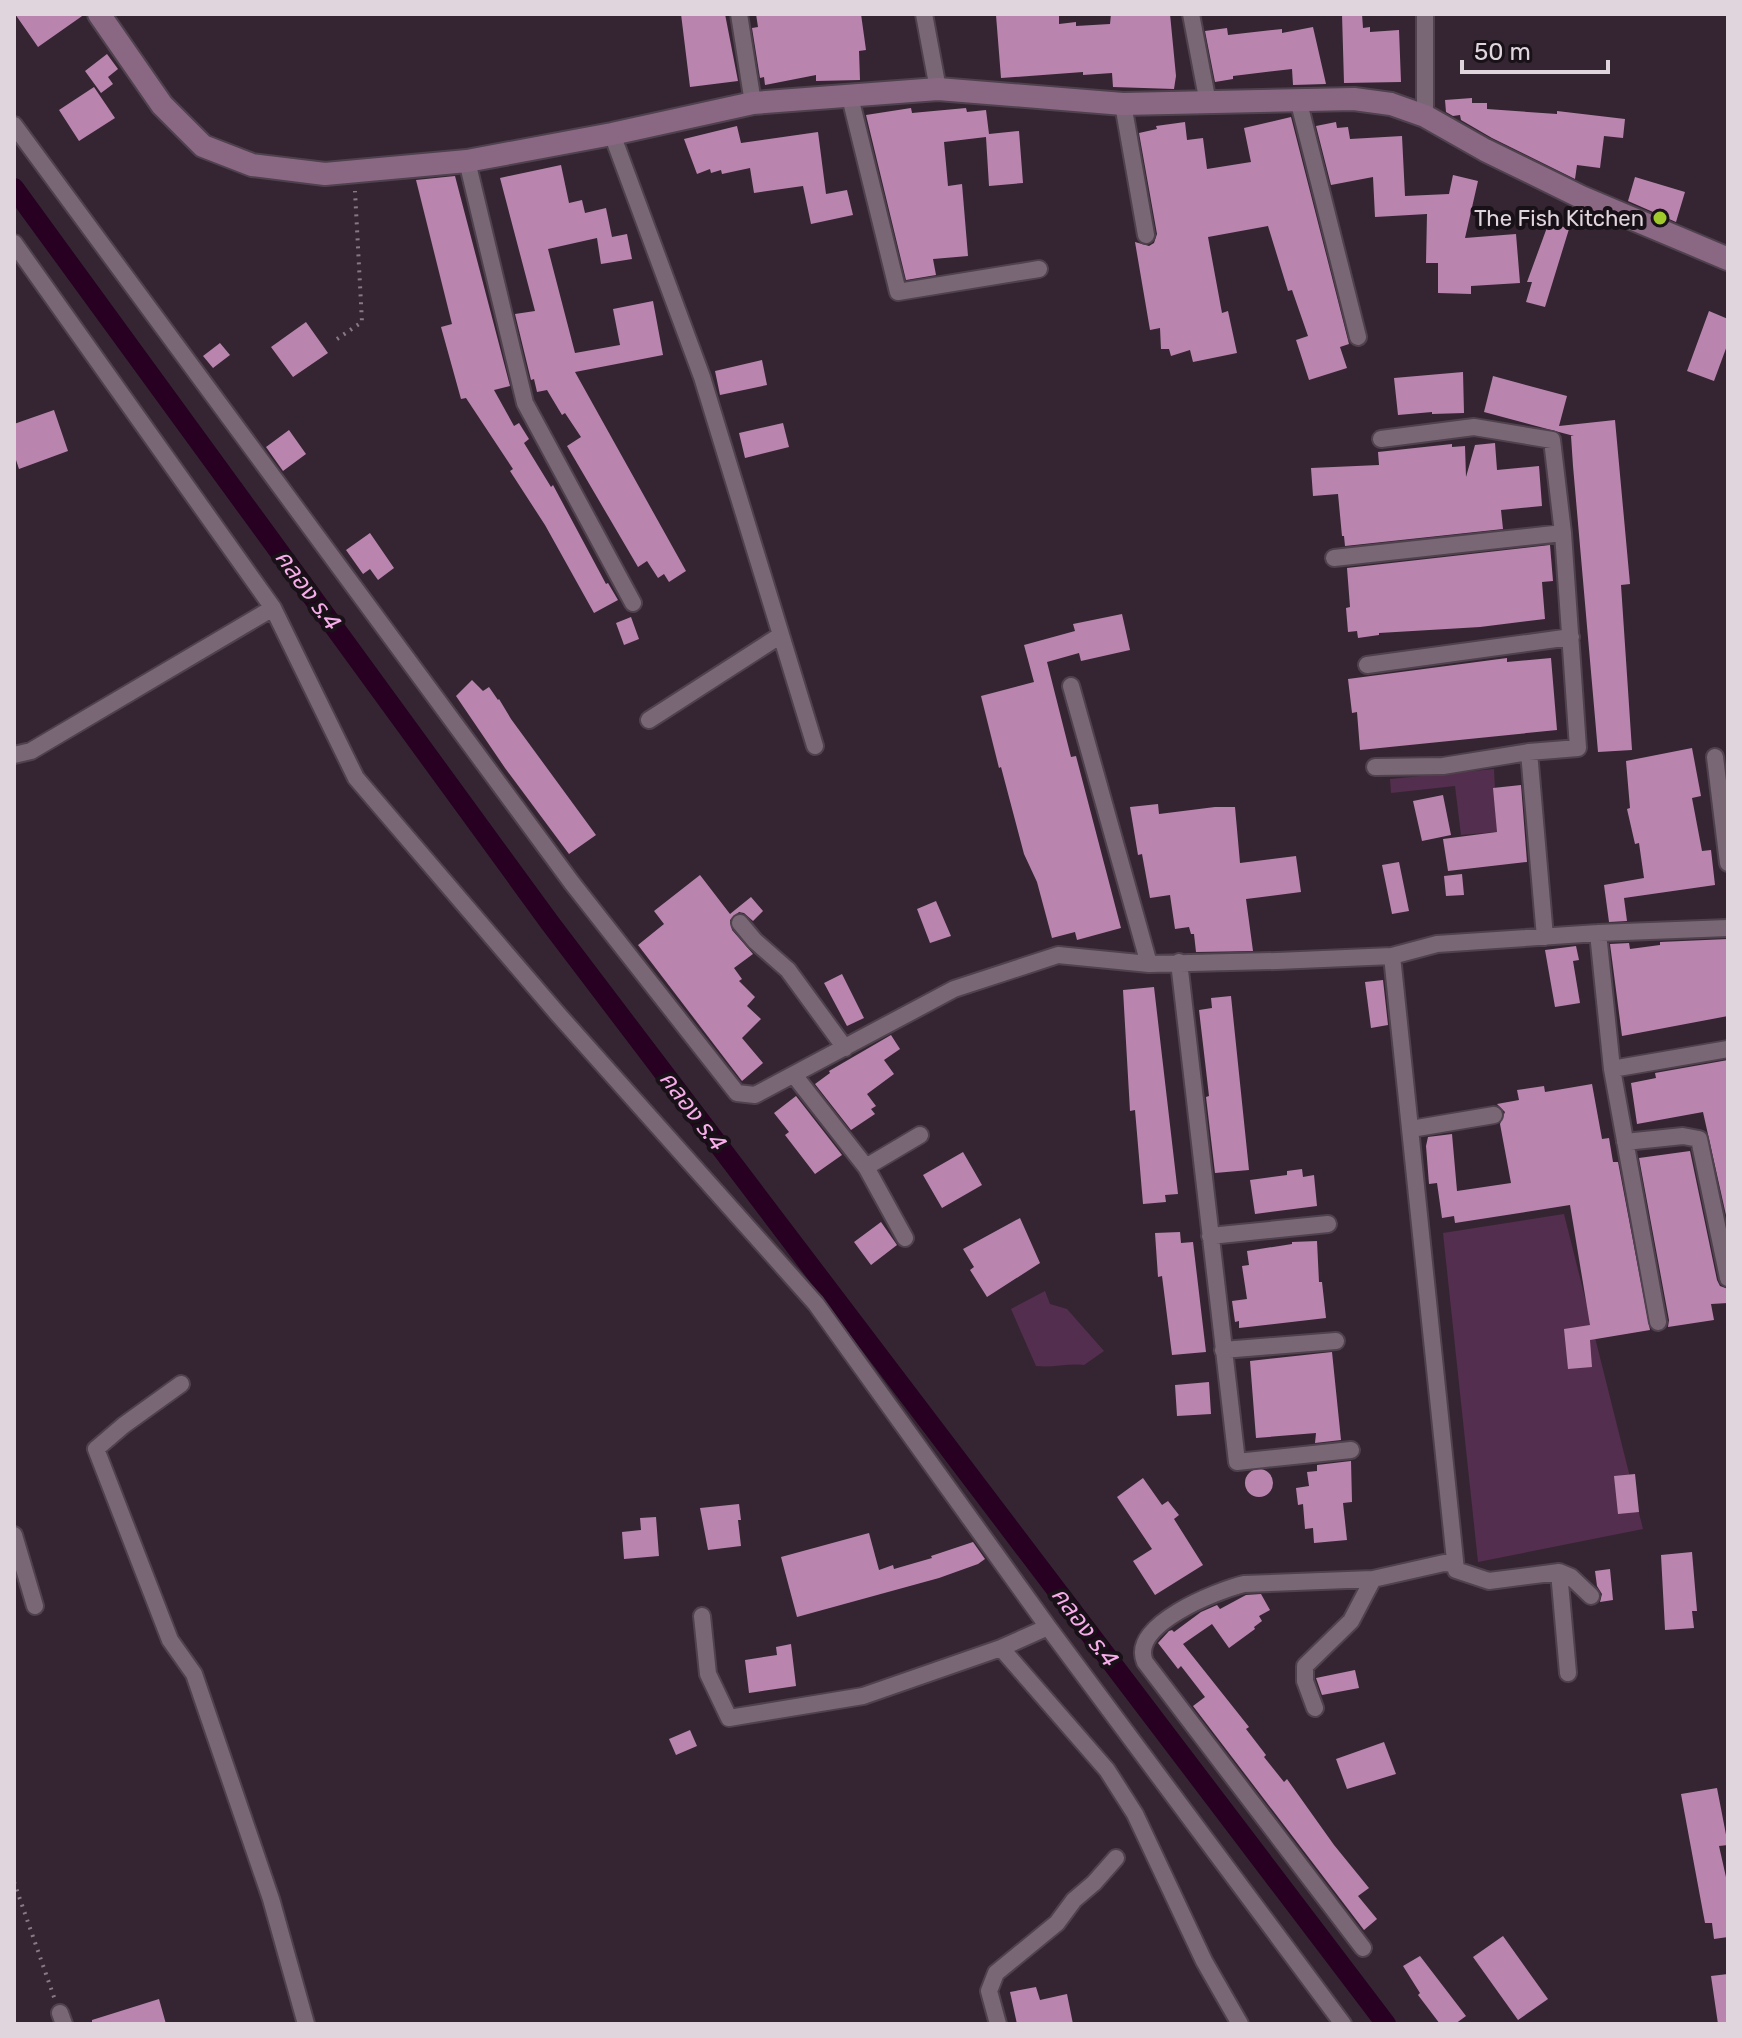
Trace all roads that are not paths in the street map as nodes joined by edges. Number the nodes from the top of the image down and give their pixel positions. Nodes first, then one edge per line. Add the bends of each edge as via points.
1 (99, 14) edge
2 (739, 14) edge
3 (924, 14) edge
4 (1191, 14) edge
5 (1425, 14) edge
6 (938, 89) junction
7 (850, 97) junction
8 (1298, 99) junction
9 (753, 103) junction
10 (1208, 103) junction
11 (1123, 104) junction
12 (1425, 116) junction
13 (14, 125) edge
14 (612, 134) junction
15 (467, 161) junction
16 (1146, 235) dead end
17 (14, 243) edge
18 (1728, 259) edge
19 (1039, 269) dead end
20 (1358, 337) dead end
21 (1381, 439) dead end
22 (1563, 533) junction
23 (1334, 558) dead end
24 (633, 603) dead end
25 (273, 608) junction
26 (781, 635) junction
27 (1571, 637) junction
28 (1367, 665) dead end
29 (1071, 686) dead end
30 (649, 720) dead end
31 (815, 746) dead end
32 (1529, 752) junction
33 (14, 755) edge
34 (1715, 757) dead end
35 (1375, 767) dead end
36 (1728, 863) edge
37 (740, 923) dead end
38 (1728, 928) edge
39 (1598, 933) junction
40 (1545, 937) junction
41 (1392, 956) junction
42 (1179, 962) junction
43 (1149, 964) junction
44 (845, 1048) junction
45 (1728, 1049) edge
46 (1612, 1069) junction
47 (794, 1075) junction
48 (1494, 1115) dead end
49 (1411, 1129) junction
50 (920, 1135) dead end
51 (1625, 1142) junction
52 (866, 1167) junction
53 (1328, 1224) dead end
54 (1210, 1236) junction
55 (905, 1238) dead end
56 (1728, 1278) edge
57 (1658, 1322) dead end
58 (1336, 1341) dead end
59 (1223, 1350) junction
60 (181, 1384) dead end
61 (1351, 1450) dead end
62 (14, 1535) edge
63 (1456, 1570) junction
64 (1559, 1572) junction
65 (1373, 1579) junction
66 (1591, 1596) dead end
67 (35, 1606) dead end
68 (702, 1616) dead end
69 (1048, 1627) junction
70 (1001, 1648) junction
71 (1568, 1673) dead end
72 (1315, 1708) dead end
73 (1116, 1858) dead end
74 (1363, 1948) dead end
75 (306, 2024) edge
76 (998, 2024) edge
77 (1240, 2024) edge
78 (1343, 2024) edge

1 - 15 street via 162,105 203,146 252,165 325,174
2 - 9 street
3 - 6 street
4 - 10 street
5 - 12 street
6 - 7 street
6 - 11 street
7 - 9 street
7 - 19 street via 898,292
8 - 10 street
8 - 12 street via 1354,99
8 - 20 street
9 - 14 street
10 - 11 street
11 - 16 street
12 - 18 street via 1581,197
13 - 47 street via 572,883 737,1093 755,1095
14 - 15 street
14 - 26 street via 702,377
15 - 24 street via 525,403
17 - 25 street
21 - 22 street via 1474,427 1552,440
22 - 23 street
22 - 27 street
25 - 33 street via 31,751
25 - 69 street via 356,778 816,1304
26 - 30 street
26 - 31 street
27 - 28 street
27 - 32 street via 1578,748
29 - 43 street
32 - 35 street via 1443,766
32 - 40 street
34 - 36 street
37 - 44 street via 788,970
38 - 39 street
39 - 40 street
39 - 46 street
40 - 41 street via 1437,944
41 - 42 street
41 - 49 street
42 - 43 street
42 - 54 street
43 - 44 street via 1058,955 954,989
44 - 47 street
45 - 46 street
46 - 51 street
47 - 52 street
48 - 49 street
49 - 63 street
50 - 52 street
51 - 56 street via 1699,1139
51 - 57 street
52 - 55 street
53 - 54 street
54 - 59 street
58 - 59 street
59 - 61 street via 1237,1462
60 - 75 street via 96,1449 170,1640 194,1674 271,1899
62 - 67 street
63 - 64 street via 1489,1581
63 - 65 street via 1455,1564 1444,1563
64 - 66 street
64 - 71 street
65 - 72 street via 1351,1621 1305,1666
65 - 74 street via 1226,1589 1154,1628 1142,1653
68 - 70 street via 708,1674 729,1718 863,1696
69 - 70 street
69 - 78 street
70 - 77 street via 1107,1770 1135,1814 1204,1961
73 - 76 street via 1057,1923 996,1973 989,1991

